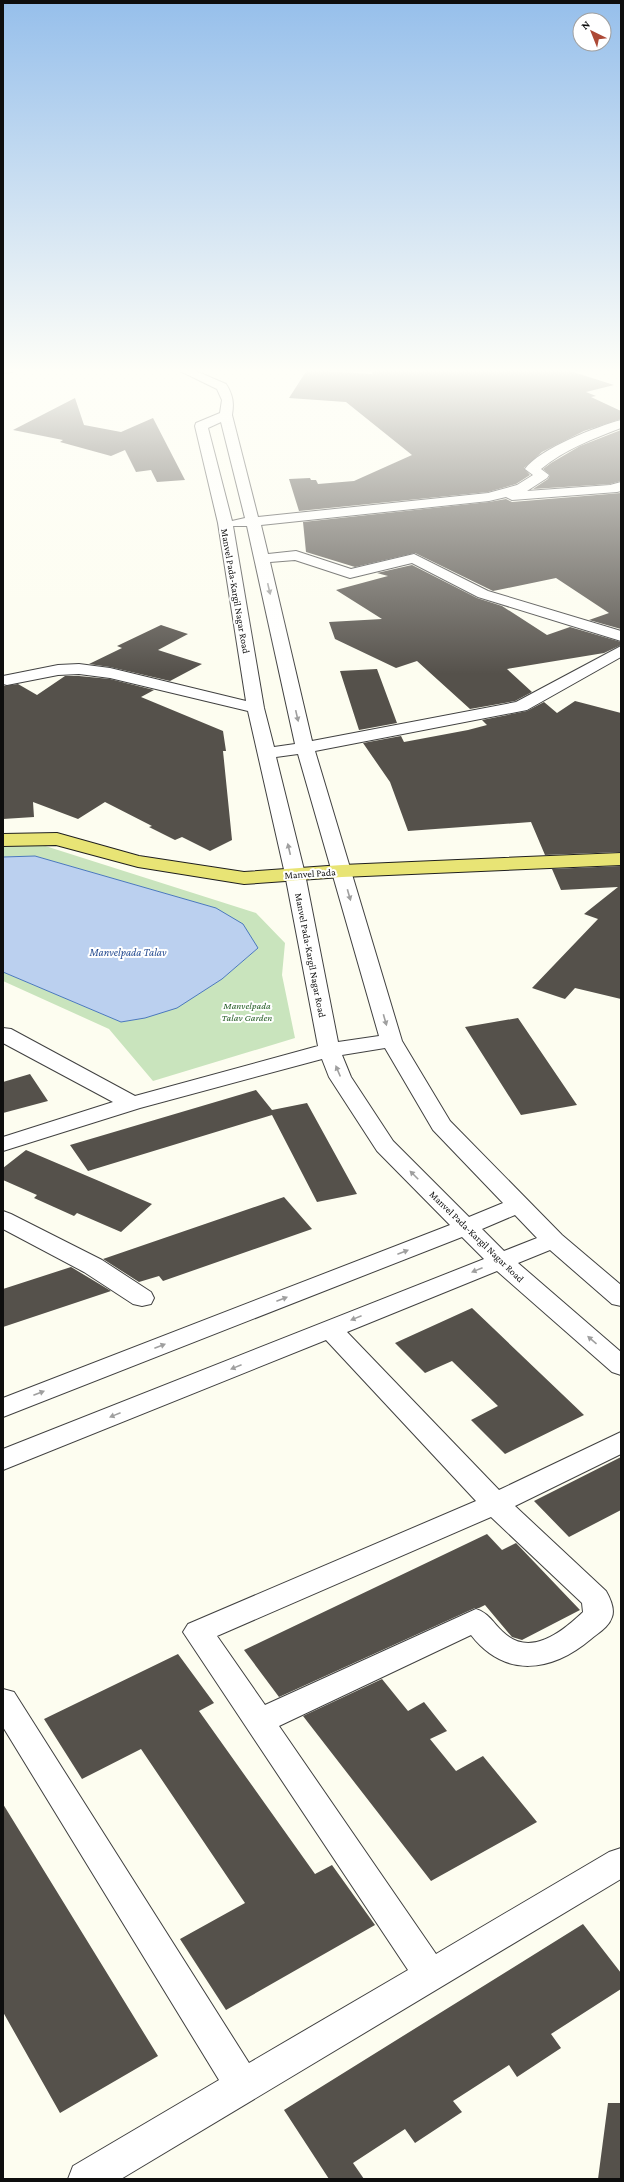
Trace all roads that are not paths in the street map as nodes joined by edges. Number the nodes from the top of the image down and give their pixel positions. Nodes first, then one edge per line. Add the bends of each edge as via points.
1 (212, 471) edge
2 (239, 471) edge
3 (535, 471) edge
4 (621, 486) edge
5 (489, 497) junction
6 (251, 522) junction
7 (225, 523) junction
8 (262, 559) junction
9 (621, 636) edge
10 (621, 651) edge
11 (7, 680) dead end
12 (256, 708) junction
13 (305, 748) junction
14 (267, 753) junction
15 (3, 840) edge
16 (621, 859) edge
17 (342, 871) junction
18 (295, 874) junction
19 (3, 1034) edge
20 (391, 1041) junction
21 (329, 1050) junction
22 (132, 1103) junction
23 (3, 1144) edge
24 (518, 1205) junction
25 (3, 1219) edge
26 (466, 1227) junction
27 (552, 1240) junction
28 (500, 1261) junction
29 (142, 1298) dead end
30 (621, 1298) edge
31 (330, 1329) junction
32 (621, 1366) edge
33 (3, 1408) edge
34 (621, 1442) edge
35 (3, 1460) edge
36 (495, 1504) junction
37 (3, 1701) edge
38 (259, 1722) junction
39 (618, 1871) edge
40 (431, 1975) junction
41 (243, 2086) junction
42 (86, 2179) edge

1 - 7 street, Manvel Pada-Kargil Nagar Road
2 - 6 street
3 - 5 street via 542,475 522,488
4 - 5 street via 567,493
5 - 6 street
6 - 7 street
6 - 8 street
7 - 12 street, Manvel Pada-Kargil Nagar Road
8 - 9 street via 296,555 350,574 414,558 483,594
8 -> 13 street
10 - 13 street via 521,706
11 - 12 street via 58,670 110,672
12 - 14 street, Manvel Pada-Kargil Nagar Road
13 - 14 street
13 - 17 street
18 -> 14 street, Manvel Pada-Kargil Nagar Road
15 - 18 main road, Manvel Pada via 57,839 138,860 244,878
16 - 17 main road, Manvel Pada
17 - 18 main road, Manvel Pada
17 -> 20 street
18 - 21 street, Manvel Pada-Kargil Nagar Road
19 - 22 street
20 - 21 street
20 - 24 street via 440,1125
21 - 22 street
26 -> 21 street, Manvel Pada-Kargil Nagar Road via 385,1146 340,1076
22 - 23 street
24 - 26 street
24 - 27 street
25 - 29 street via 93,1266
26 - 28 street, Manvel Pada-Kargil Nagar Road
33 -> 26 street
27 - 28 street
27 - 30 street
28 -> 31 street
32 -> 28 street, Manvel Pada-Kargil Nagar Road
31 -> 35 street
31 - 36 street
34 - 36 street
36 - 38 street via 198,1632
36 - 38 street via 596,1599 598,1616 576,1637 544,1654 518,1655 498,1645 476,1620
37 - 41 street
38 - 40 street
39 - 40 street
40 - 41 street
41 - 42 street

